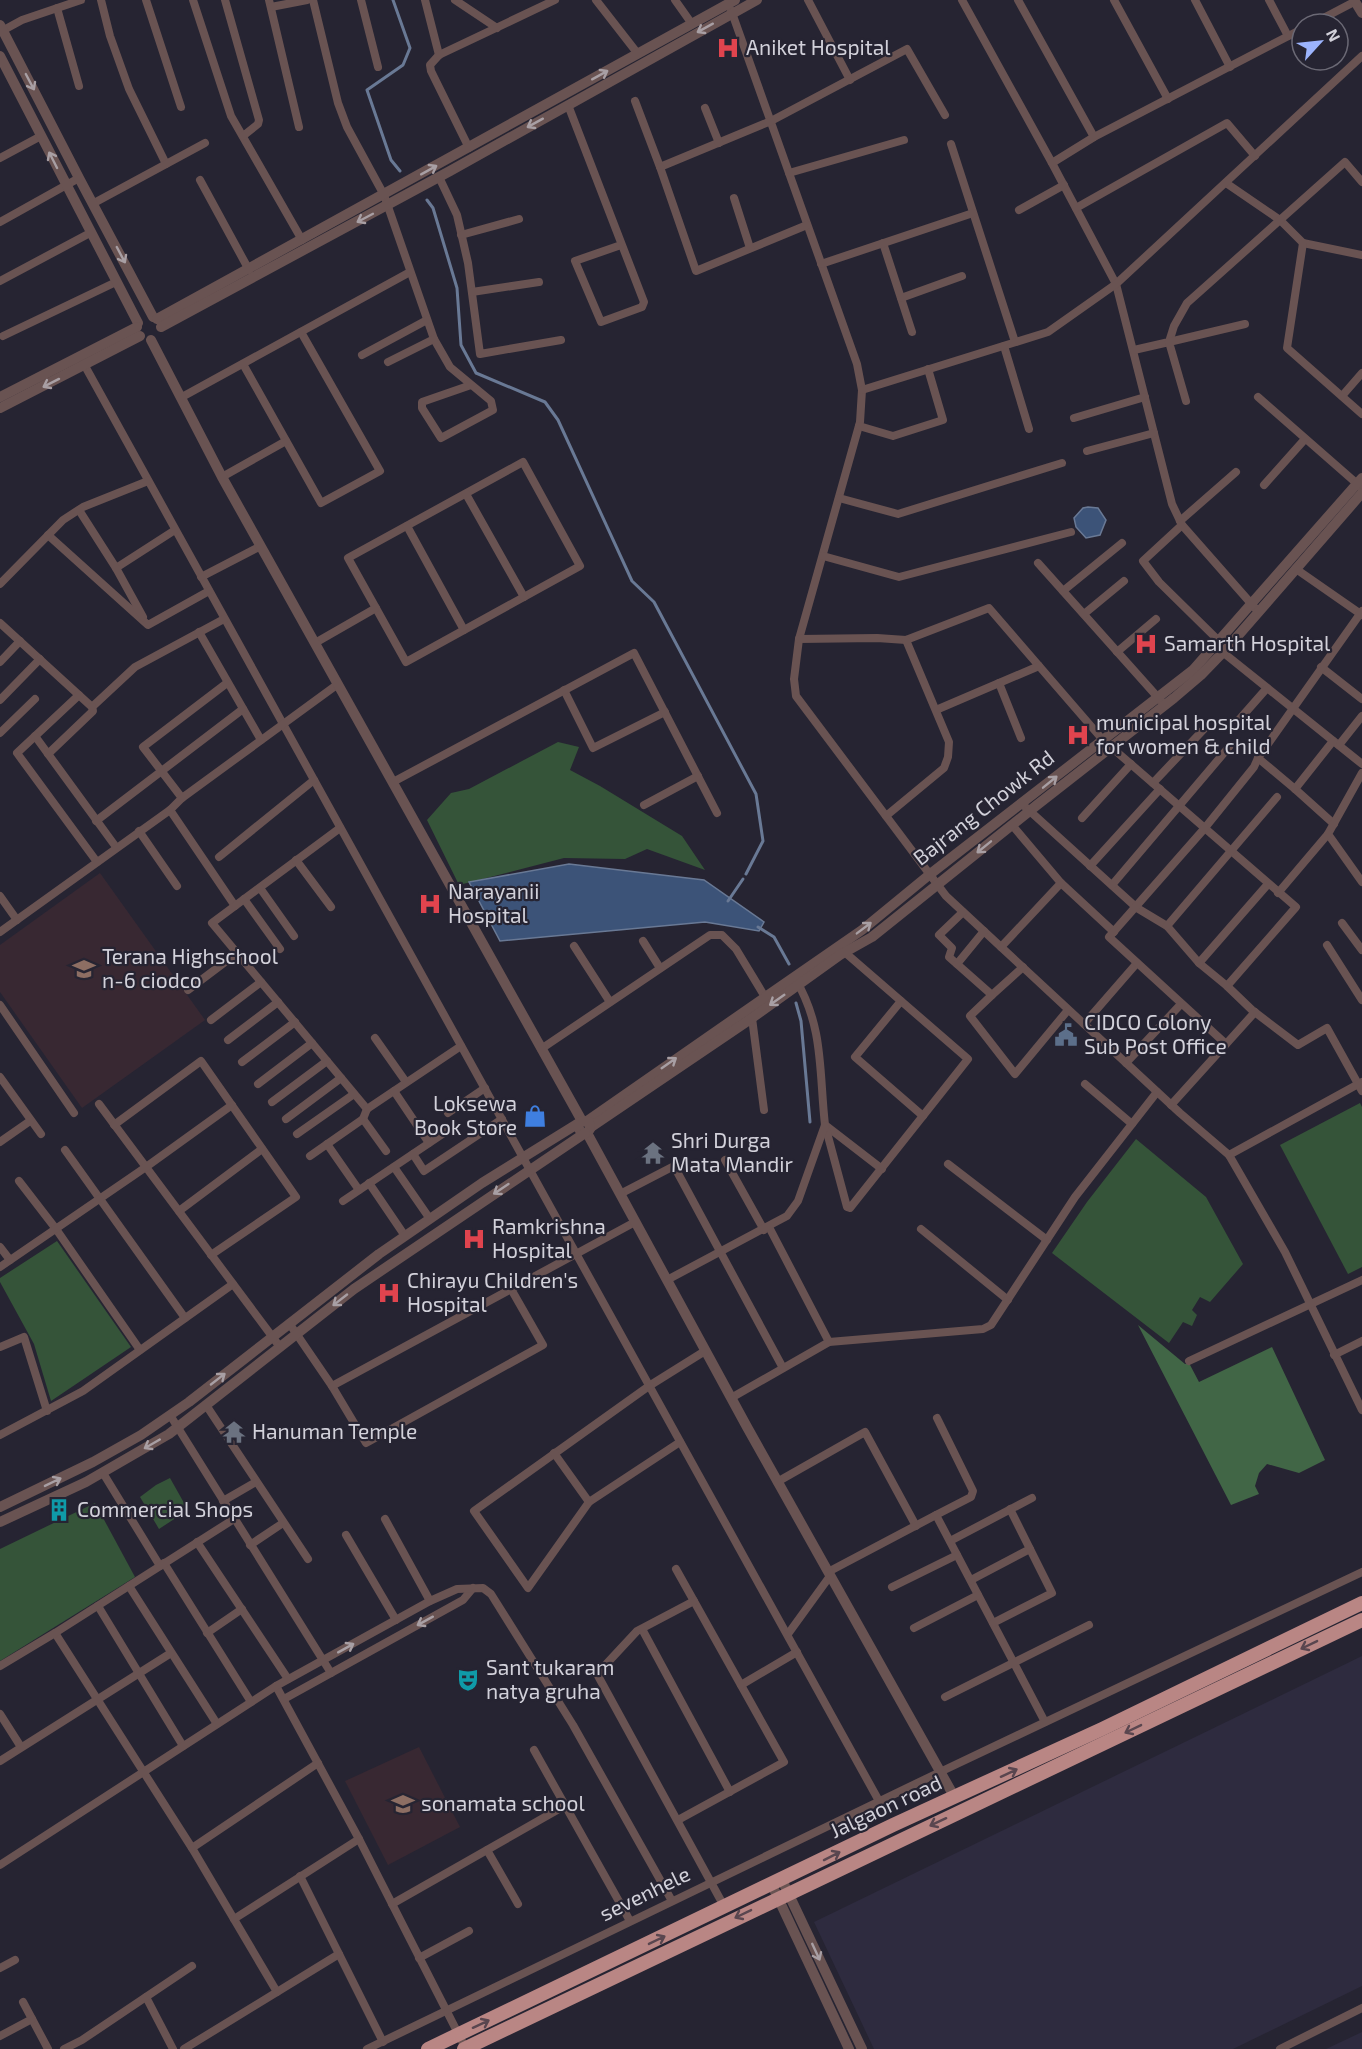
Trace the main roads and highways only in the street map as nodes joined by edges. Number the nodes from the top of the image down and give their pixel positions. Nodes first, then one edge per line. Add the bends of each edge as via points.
1 (1362, 1603) edge
2 (1362, 1620) edge
3 (780, 1889) junction
4 (428, 2049) edge
5 (465, 2049) edge

3 -> 1 highway, Jalgaon road via 893,1825
2 -> 3 highway, Jalgaon road
4 -> 3 highway, Jalgaon road via 725,1908
3 -> 5 highway, Jalgaon road

